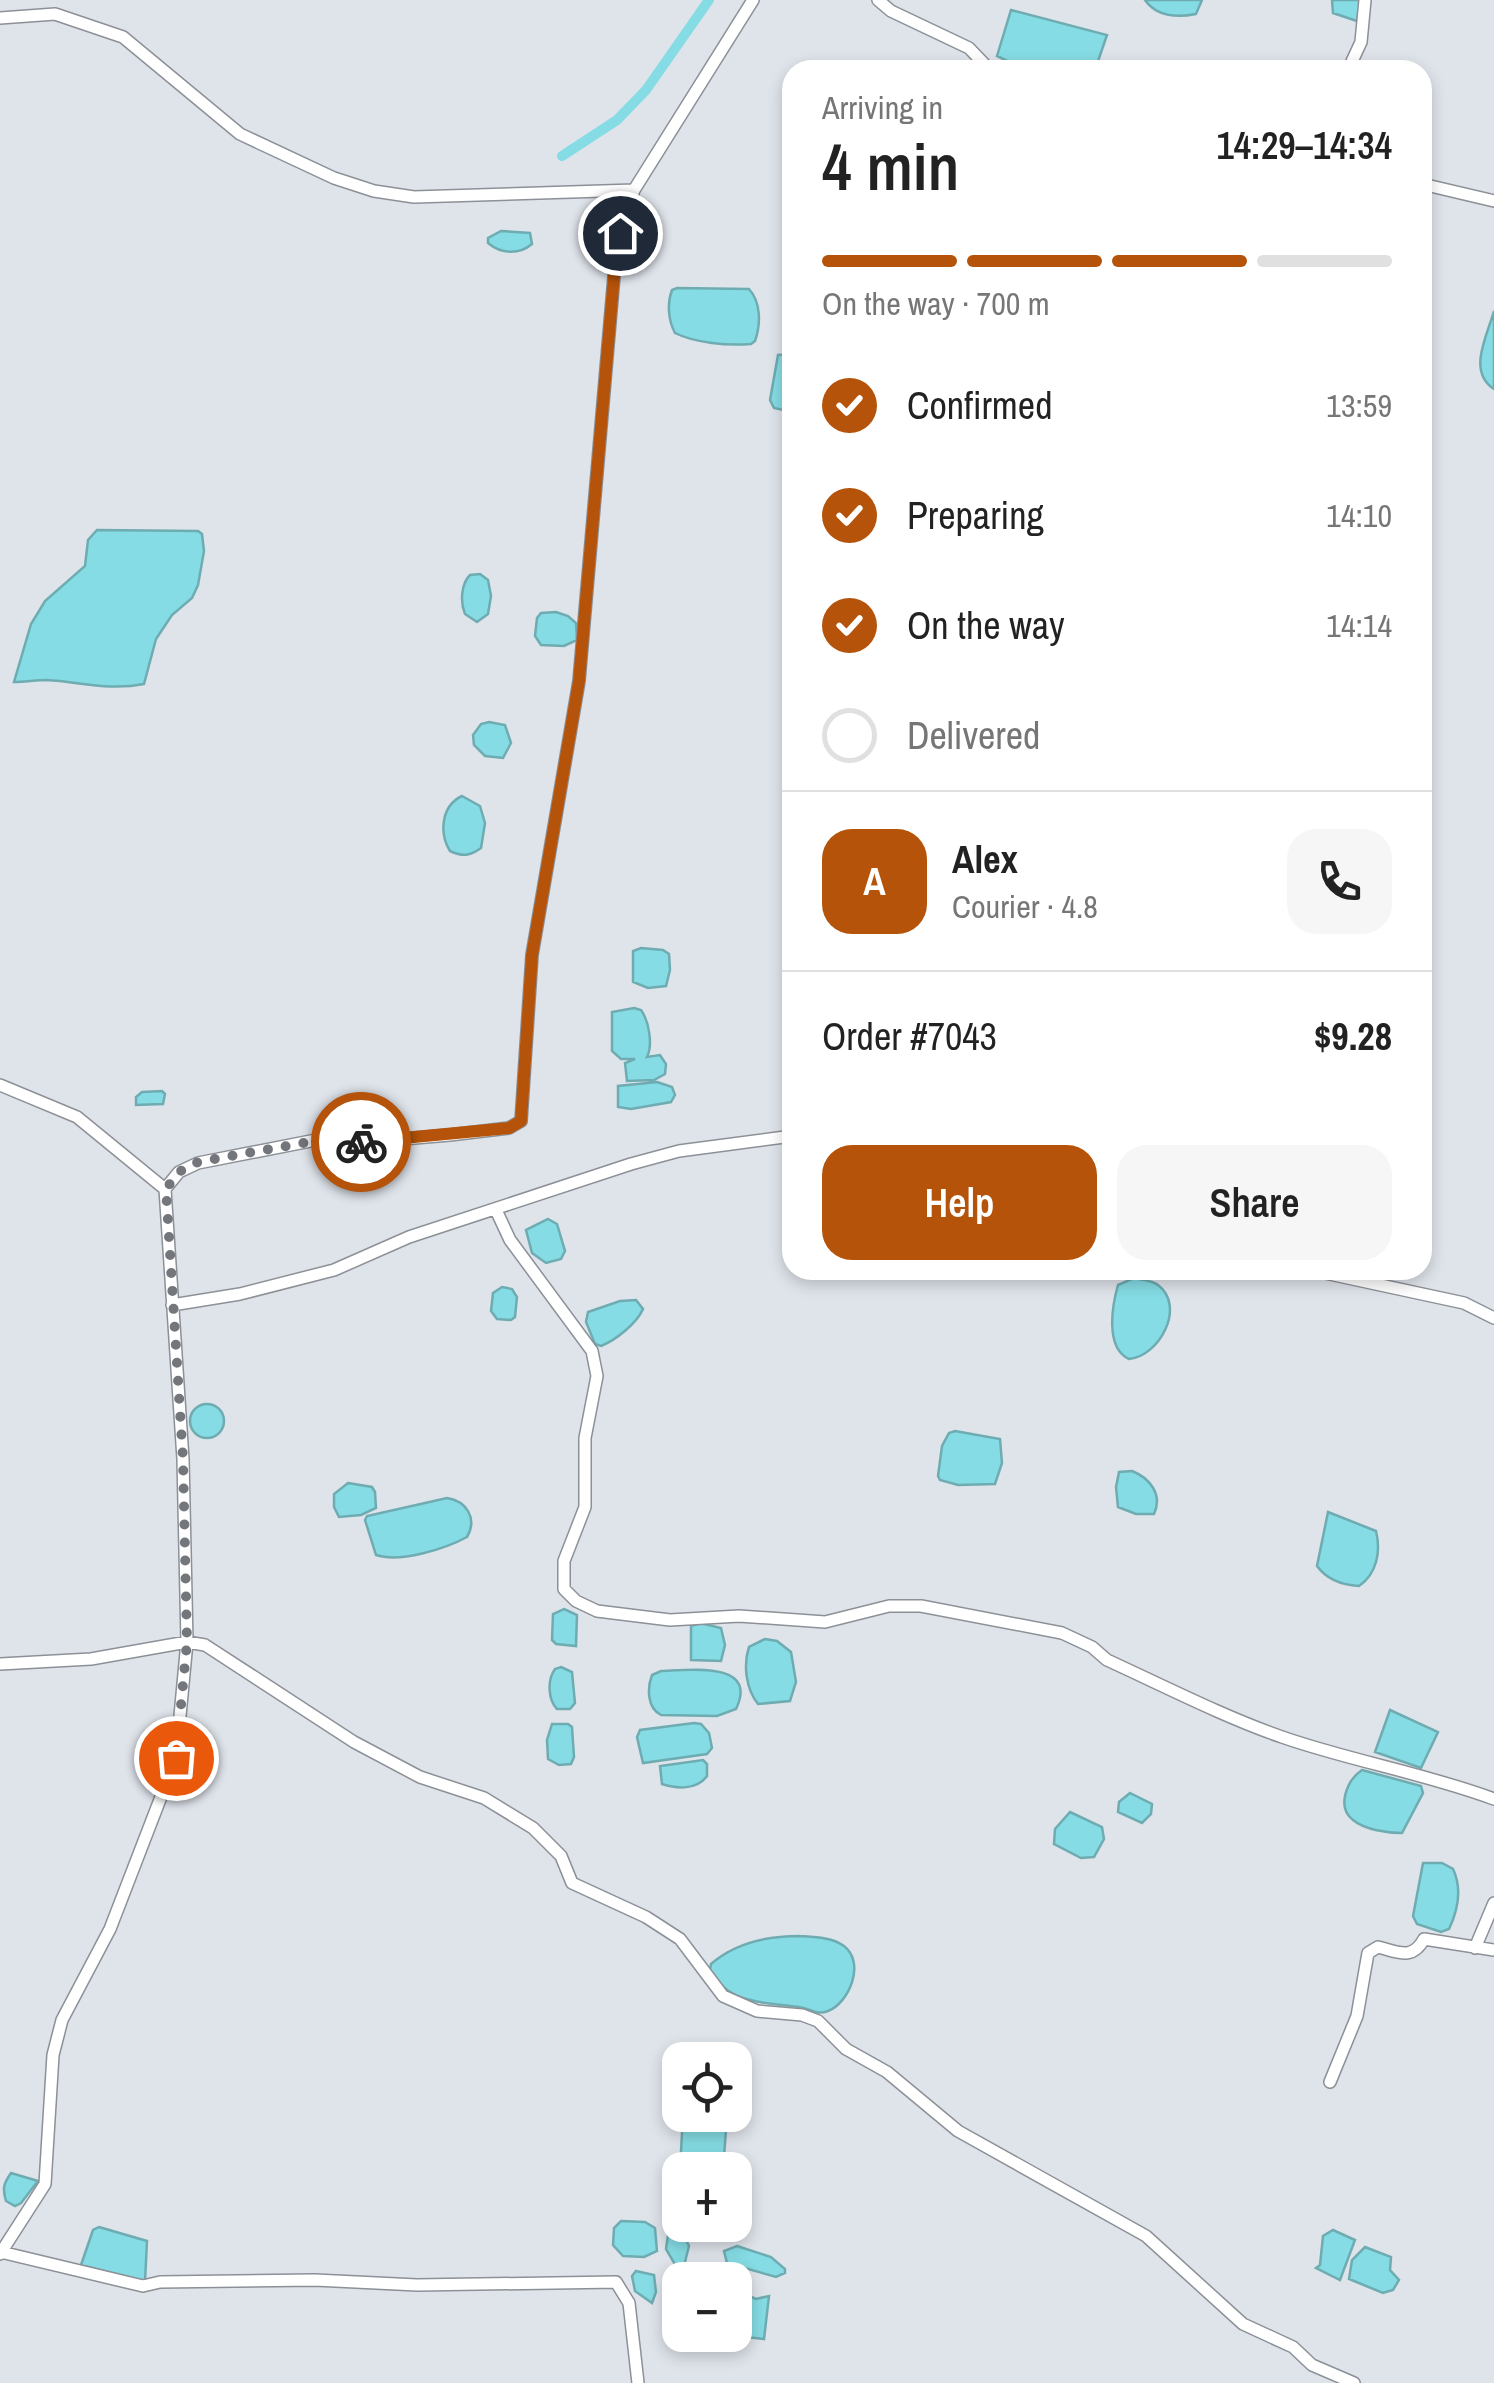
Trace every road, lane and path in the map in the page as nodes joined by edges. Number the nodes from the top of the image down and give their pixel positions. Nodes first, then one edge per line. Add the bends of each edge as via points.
1 (753, 0) edge
2 (878, 0) edge
3 (1366, 0) edge
4 (0, 18) edge
5 (981, 60) edge
6 (1353, 60) edge
7 (1432, 186) edge
8 (634, 190) junction
9 (1494, 202) edge
10 (0, 1085) edge
11 (782, 1137) edge
12 (166, 1189) junction
13 (496, 1210) junction
14 (1352, 1280) edge
15 (172, 1305) junction
16 (1494, 1318) edge
17 (187, 1642) junction
18 (0, 1664) edge
19 (1494, 1799) edge
20 (1494, 1903) edge
21 (1475, 1948) junction
22 (1494, 1950) edge
23 (1330, 2082) dead end
24 (0, 2253) edge
25 (638, 2383) edge
26 (1354, 2383) edge

1 - 8 street
2 - 5 street
3 - 6 street
4 - 8 street via 55,14 123,36 240,134 374,191 414,197
7 - 9 street
8 - 12 street via 614,276 579,681 532,955 521,1121 450,1135 320,1140 198,1162
10 - 12 street via 77,1117
11 - 13 street via 663,1155
12 - 15 street
13 - 15 street via 334,1270
13 - 19 street via 510,1240 592,1351 597,1376 585,1438 585,1507 564,1561 564,1589 576,1601 596,1611 670,1620 825,1622 889,1606 921,1606 1062,1633 1107,1660 1279,1736
14 - 16 street via 1464,1303
15 - 17 street
17 - 18 street
17 - 24 street via 176,1758 110,1929 62,2020 53,2055 45,2184
17 - 26 street via 205,1645 384,1758 437,1785 484,1798 524,1822 561,1856 572,1883 680,1938 723,1996 818,2021 958,2131 1146,2236 1243,2324
20 - 21 street
21 - 22 street
21 - 23 street via 1424,1940 1409,1955 1378,1947 1368,1954 1357,2016
24 - 25 street via 143,2286 616,2282 629,2303

